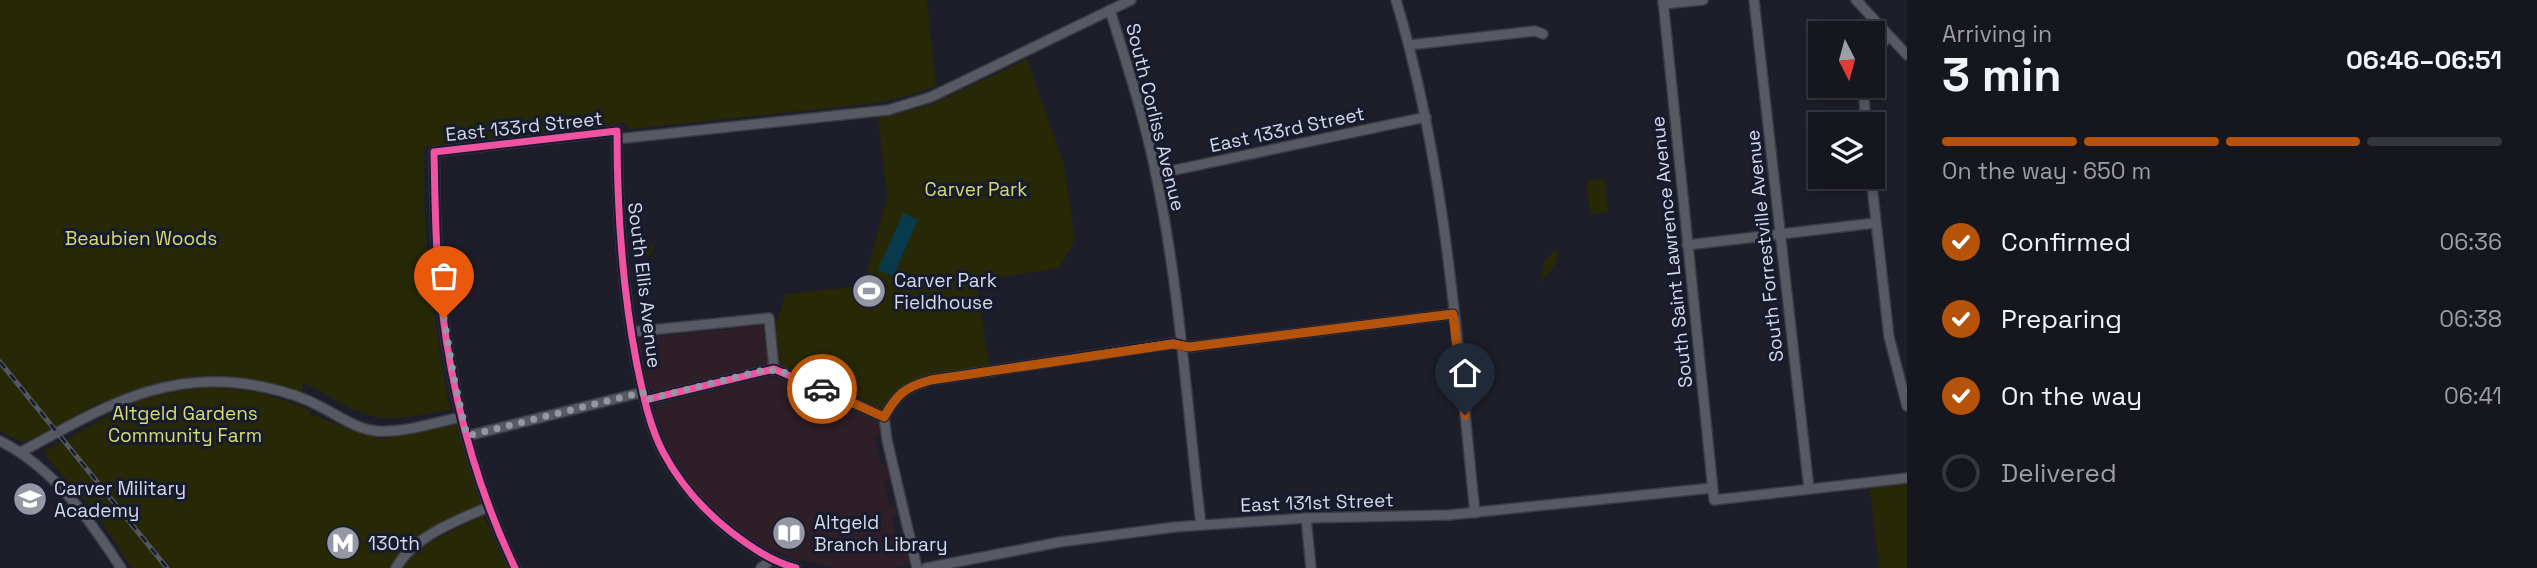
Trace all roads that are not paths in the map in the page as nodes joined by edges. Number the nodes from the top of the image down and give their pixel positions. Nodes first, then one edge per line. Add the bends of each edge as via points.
1 (1130, 0) edge
2 (1396, 0) edge
3 (1703, 0) edge
4 (1754, 0) edge
5 (1856, 0) edge
6 (1663, 2) edge
7 (1110, 10) junction
8 (1543, 34) dead end
9 (1889, 36) junction
10 (1885, 40) edge
11 (1409, 46) junction
12 (1907, 55) edge
13 (1426, 117) junction
14 (617, 135) junction
15 (1156, 174) junction
16 (1872, 189) edge
17 (1875, 223) junction
18 (1781, 234) junction
19 (1687, 245) junction
20 (1453, 314) junction
21 (631, 332) junction
22 (1181, 344) junction
23 (774, 369) junction
24 (644, 396) junction
25 (1907, 406) edge
26 (462, 416) junction
27 (884, 417) junction
28 (467, 436) junction
29 (0, 441) edge
30 (21, 452) junction
31 (1907, 478) edge
32 (1712, 488) junction
33 (1809, 489) junction
34 (488, 507) junction
35 (1475, 513) junction
36 (1306, 518) junction
37 (1201, 525) junction
38 (772, 564) edge
39 (121, 568) edge
40 (396, 568) edge
41 (515, 568) edge
42 (761, 568) edge
43 (796, 568) edge
44 (917, 568) edge
45 (926, 568) edge
46 (1311, 568) edge

1 - 7 street, East 133rd Street
2 - 11 street
3 - 6 street
4 - 18 street, South Forrestville Avenue
5 - 9 street
6 - 19 street, South Saint Lawrence Avenue
7 - 14 street, East 133rd Street via 931,97 888,110
7 - 15 street, South Corliss Avenue
8 - 11 street via 1535,31
9 - 10 street
9 - 12 street
11 - 13 street
13 - 15 street, East 133rd Street
13 - 20 street
14 - 21 street, South Ellis Avenue via 618,204
14 - 26 street, East 133rd Street via 434,152 441,296
15 - 22 street, South Corliss Avenue
16 - 17 street
17 - 18 street
17 - 25 street via 1889,337
18 - 19 street
18 - 33 street, South Forrestville Avenue
19 - 32 street, South Saint Lawrence Avenue
20 - 22 street via 1189,347
20 - 35 street
21 - 23 street via 769,318
21 - 24 street, South Ellis Avenue
22 - 27 street via 931,380 902,392
22 - 37 street, South Corliss Avenue
23 - 24 street
23 - 27 street
24 - 28 street
24 - 38 street, South Ellis Avenue via 662,450 689,493
26 - 28 street
26 - 30 street via 377,431 285,392 245,383 197,382 140,392
27 - 44 street
28 - 34 street
29 - 30 street
30 - 39 street via 74,502
31 - 33 street
32 - 33 street, South Saint Lawrence Avenue via 1714,500
32 - 35 street, East 131st Street
34 - 40 street via 426,537
34 - 41 street
35 - 36 street, East 131st Street
36 - 37 street, East 131st Street
36 - 46 street
37 - 45 street, East 131st Street via 1068,541
38 - 42 street
38 - 43 street

